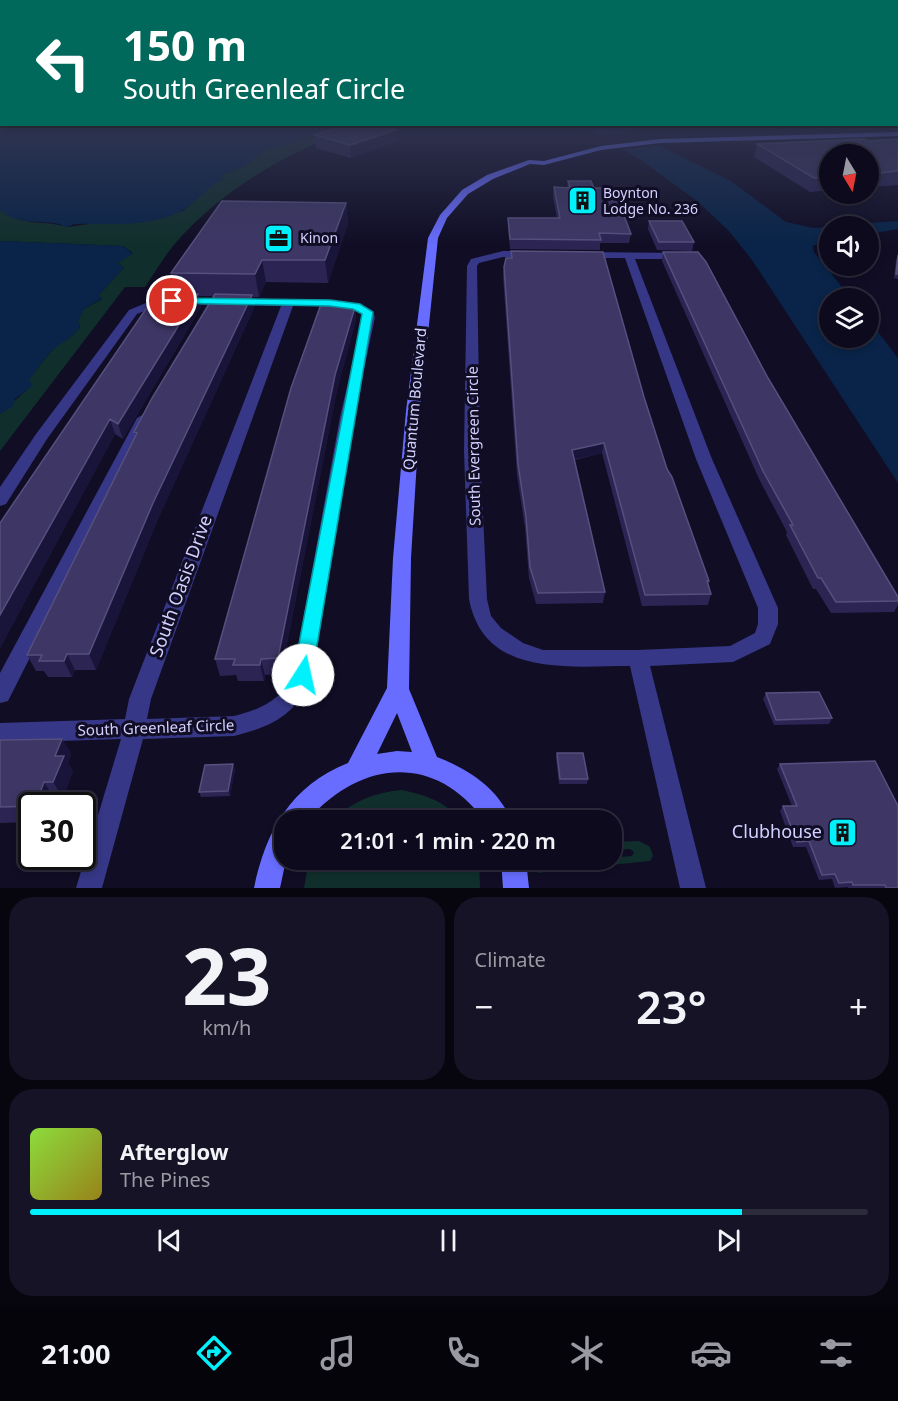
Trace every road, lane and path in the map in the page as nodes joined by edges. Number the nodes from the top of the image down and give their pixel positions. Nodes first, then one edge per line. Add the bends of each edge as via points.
1 (524, 162) edge
2 (540, 254) edge
3 (575, 255) edge
4 (629, 256) junction
5 (694, 256) edge
6 (288, 303) junction
7 (153, 402) edge
8 (0, 500) edge
9 (638, 658) junction
10 (398, 689) junction
11 (0, 694) edge
12 (134, 729) junction
13 (0, 733) edge
14 (429, 764) junction
15 (358, 767) junction
16 (299, 810) edge
17 (494, 810) edge
18 (274, 857) edge
19 (515, 870) edge
20 (91, 882) edge
21 (692, 883) edge
22 (267, 888) edge
23 (516, 888) edge

1 - 10 street, Quantum Boulevard via 465,192 443,217 433,238 412,423
2 - 9 street, South Evergreen Circle via 491,255 472,266 472,450 482,618 494,634 516,649 543,658
3 - 4 street
4 - 5 street
4 - 9 street, South Evergreen Circle via 704,459 768,609 763,638 733,654
6 - 8 street, South Greenleaf Circle via 208,308 155,303 133,312
6 - 12 street, South Oasis Drive via 140,699
6 - 12 street, South Greenleaf Circle via 348,304 362,309 369,317 298,691 259,720 234,726
7 - 11 street
9 - 21 street
10 - 14 street, Quantum Boulevard
10 - 15 street, Quantum Boulevard
12 - 13 street, South Greenleaf Circle
12 - 20 street, South Oasis Drive
14 - 15 street via 393,760
14 - 17 street via 463,779
15 - 16 street via 324,785
18 - 22 street
19 - 23 street

